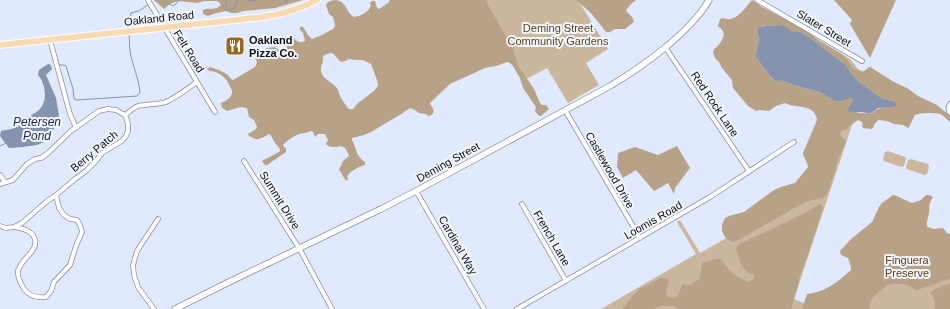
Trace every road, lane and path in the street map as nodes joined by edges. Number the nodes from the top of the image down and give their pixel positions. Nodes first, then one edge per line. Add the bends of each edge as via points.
1 (148, 0) edge
2 (317, 0) edge
3 (709, 0) edge
4 (757, 0) edge
5 (164, 28) junction
6 (50, 40) junction
7 (0, 45) edge
8 (665, 47) junction
9 (862, 61) dead end
10 (197, 82) junction
11 (950, 104) edge
12 (565, 110) junction
13 (215, 112) dead end
14 (950, 113) edge
15 (125, 116) junction
16 (76, 128) junction
17 (794, 142) dead end
18 (244, 161) dead end
19 (749, 171) junction
20 (0, 176) edge
21 (5, 182) junction
22 (0, 184) edge
23 (416, 191) junction
24 (56, 195) junction
25 (522, 204) dead end
26 (158, 219) dead end
27 (0, 226) edge
28 (14, 227) junction
29 (640, 238) junction
30 (299, 248) junction
31 (566, 281) junction
32 (154, 309) edge
33 (175, 309) edge
34 (332, 309) edge
35 (484, 309) edge
36 (517, 309) edge

1 - 5 street, Felt Road
2 - 5 main road, Oakland Road via 280,14
3 - 8 street, Deming Street via 697,18
4 - 9 street, Slater Street
5 - 6 main road, Oakland Road
5 - 10 street, Felt Road
6 - 7 main road, Oakland Road
6 - 16 street
8 - 12 street, Deming Street via 624,78
8 - 19 street, Red Rock Lane
10 - 13 street, Felt Road
10 - 15 street via 168,101 138,106
11 - 14 street
12 - 23 street, Deming Street
12 - 29 street, Castlewood Drive
15 - 16 street via 116,110 99,111
15 - 24 street, Berry Patch via 128,131 122,142 102,154 86,171
16 - 21 street via 48,153 27,164 13,180
17 - 19 street, Loomis Road
18 - 30 street, Summit Drive
19 - 29 street, Loomis Road via 710,198
20 - 21 street
21 - 22 street
23 - 30 street, Deming Street
23 - 35 street, Cardinal Way
24 - 28 street, Berry Patch
24 - 28 street via 59,208 64,215 76,220 82,232 70,265 54,282 46,298 30,295 18,279 18,271 36,242 30,232
25 - 31 street, French Lane
26 - 32 street via 137,251 133,265 138,286
27 - 28 street
29 - 31 street, Loomis Road
30 - 33 street, Deming Street
30 - 34 street, Summit Drive
31 - 36 street, Loomis Road

